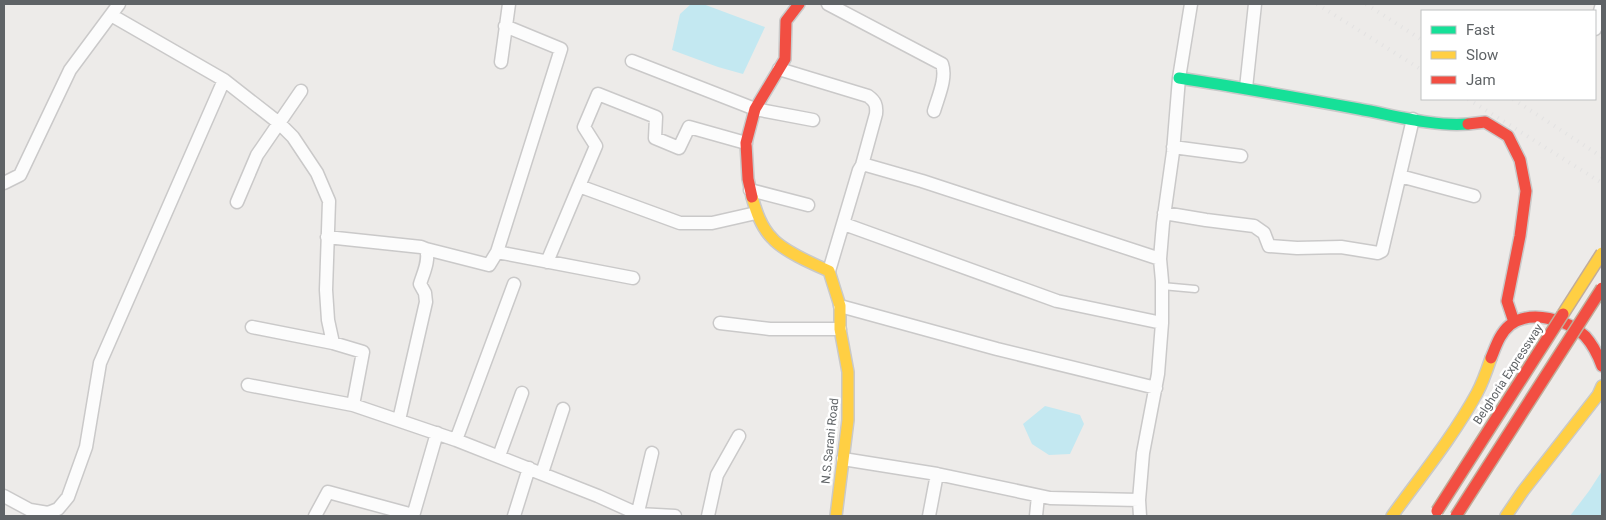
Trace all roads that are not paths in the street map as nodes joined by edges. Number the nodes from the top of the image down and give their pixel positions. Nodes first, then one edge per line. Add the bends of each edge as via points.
1 (119, 4) edge
2 (509, 4) edge
3 (800, 4) edge
4 (828, 4) edge
5 (1191, 4) edge
6 (1255, 4) edge
7 (1602, 4) edge
8 (111, 15) junction
9 (505, 26) junction
10 (1596, 26) edge
11 (632, 61) dead end
12 (501, 62) dead end
13 (779, 69) junction
14 (1180, 78) junction
15 (224, 80) junction
16 (1246, 88) junction
17 (301, 90) dead end
18 (755, 109) junction
19 (934, 111) dead end
20 (1413, 119) junction
21 (813, 120) dead end
22 (279, 123) junction
23 (746, 143) junction
24 (1173, 147) junction
25 (1241, 156) dead end
26 (862, 165) junction
27 (1400, 176) junction
28 (4, 183) edge
29 (579, 186) junction
30 (750, 190) junction
31 (1474, 196) dead end
32 (237, 202) dead end
33 (808, 204) dead end
34 (1164, 213) junction
35 (756, 214) junction
36 (844, 224) junction
37 (327, 237) junction
38 (426, 249) junction
39 (497, 252) junction
40 (1602, 253) edge
41 (1160, 259) junction
42 (548, 262) junction
43 (829, 271) junction
44 (633, 278) dead end
45 (514, 284) dead end
46 (1162, 286) junction
47 (1602, 288) edge
48 (1195, 289) dead end
49 (840, 306) junction
50 (1514, 322) junction
51 (720, 323) dead end
52 (1162, 323) junction
53 (252, 327) dead end
54 (840, 329) junction
55 (332, 343) junction
56 (1602, 366) edge
57 (248, 385) dead end
58 (1156, 388) junction
59 (522, 393) dead end
60 (1601, 393) edge
61 (353, 405) junction
62 (563, 409) dead end
63 (399, 420) junction
64 (437, 433) junction
65 (739, 436) dead end
66 (456, 440) junction
67 (652, 453) dead end
68 (499, 456) junction
69 (843, 459) junction
70 (529, 468) junction
71 (542, 473) junction
72 (937, 474) junction
73 (4, 496) edge
74 (1038, 496) junction
75 (1139, 500) junction
76 (1437, 511) dead end
77 (413, 515) edge
78 (638, 515) edge
79 (315, 516) edge
80 (514, 516) edge
81 (675, 516) edge
82 (708, 516) edge
83 (836, 516) edge
84 (929, 516) edge
85 (1036, 516) edge
86 (1140, 516) edge
87 (1392, 516) edge
88 (1456, 516) edge
89 (1506, 516) edge

1 - 8 street
2 - 9 street
3 - 13 main road via 786,21 785,59
4 - 19 street via 942,64 943,77
5 - 14 street
6 - 16 street
7 - 10 street
8 - 15 street
8 - 28 street via 70,70 20,175
9 - 12 street
9 - 39 street via 561,49
11 - 18 street
13 - 18 main road
13 - 26 street via 873,100 877,106 876,114
14 - 16 main road
14 - 24 street
15 - 22 street
15 - 73 street via 100,364 86,447 68,498 48,513 30,510
16 - 20 main road
17 - 22 street
18 - 21 street
18 - 23 main road
20 - 27 street
20 - 50 main road via 1455,125 1485,122 1508,136 1520,160 1526,191 1507,301
22 - 32 street via 257,154
22 - 37 street via 293,137 317,173 329,201
23 - 29 street via 690,126 679,148 655,138 656,117 598,94 584,127 596,146
23 - 30 main road
24 - 25 street
24 - 34 street
26 - 36 street
26 - 41 street via 922,181
27 - 31 street
27 - 34 street via 1382,251 1378,253 1341,247 1269,246 1264,233 1254,226
29 - 35 street via 680,223 712,223
29 - 42 street
30 - 33 street
30 - 35 main road
34 - 41 street
35 - 43 main road via 772,239 803,260
36 - 43 street
36 - 52 street via 1057,301
37 - 38 street
37 - 55 street via 326,290
38 - 39 street via 489,265
38 - 63 street via 427,261 420,284 426,302
39 - 42 street
40 - 76 main road, Belghoria Expressway, bridge
41 - 46 street
42 - 44 street
43 - 49 main road, N.S.Sarani Road
45 - 66 street
46 - 48 lane
46 - 52 street
47 - 88 main road, bridge
49 - 54 main road, N.S.Sarani Road
49 - 58 street
50 - 56 main road via 1532,318 1568,324 1591,342
50 - 87 main road via 1505,330 1477,392 1459,422
51 - 54 street via 770,329
52 - 58 street
53 - 55 street
54 - 69 main road, N.S.Sarani Road via 848,372 848,420
55 - 61 street via 363,352
57 - 61 street
58 - 75 street via 1143,453
59 - 68 street
60 - 89 main road
61 - 63 street
62 - 71 street
63 - 64 street
64 - 66 street
64 - 77 street
65 - 82 street via 717,475
66 - 68 street
67 - 78 street
68 - 70 street
69 - 72 street
69 - 83 main road, N.S.Sarani Road
70 - 71 street
70 - 80 street
71 - 78 street
72 - 74 street
72 - 84 street
74 - 75 street
74 - 85 street
75 - 86 street
77 - 79 street via 328,492
78 - 81 street

